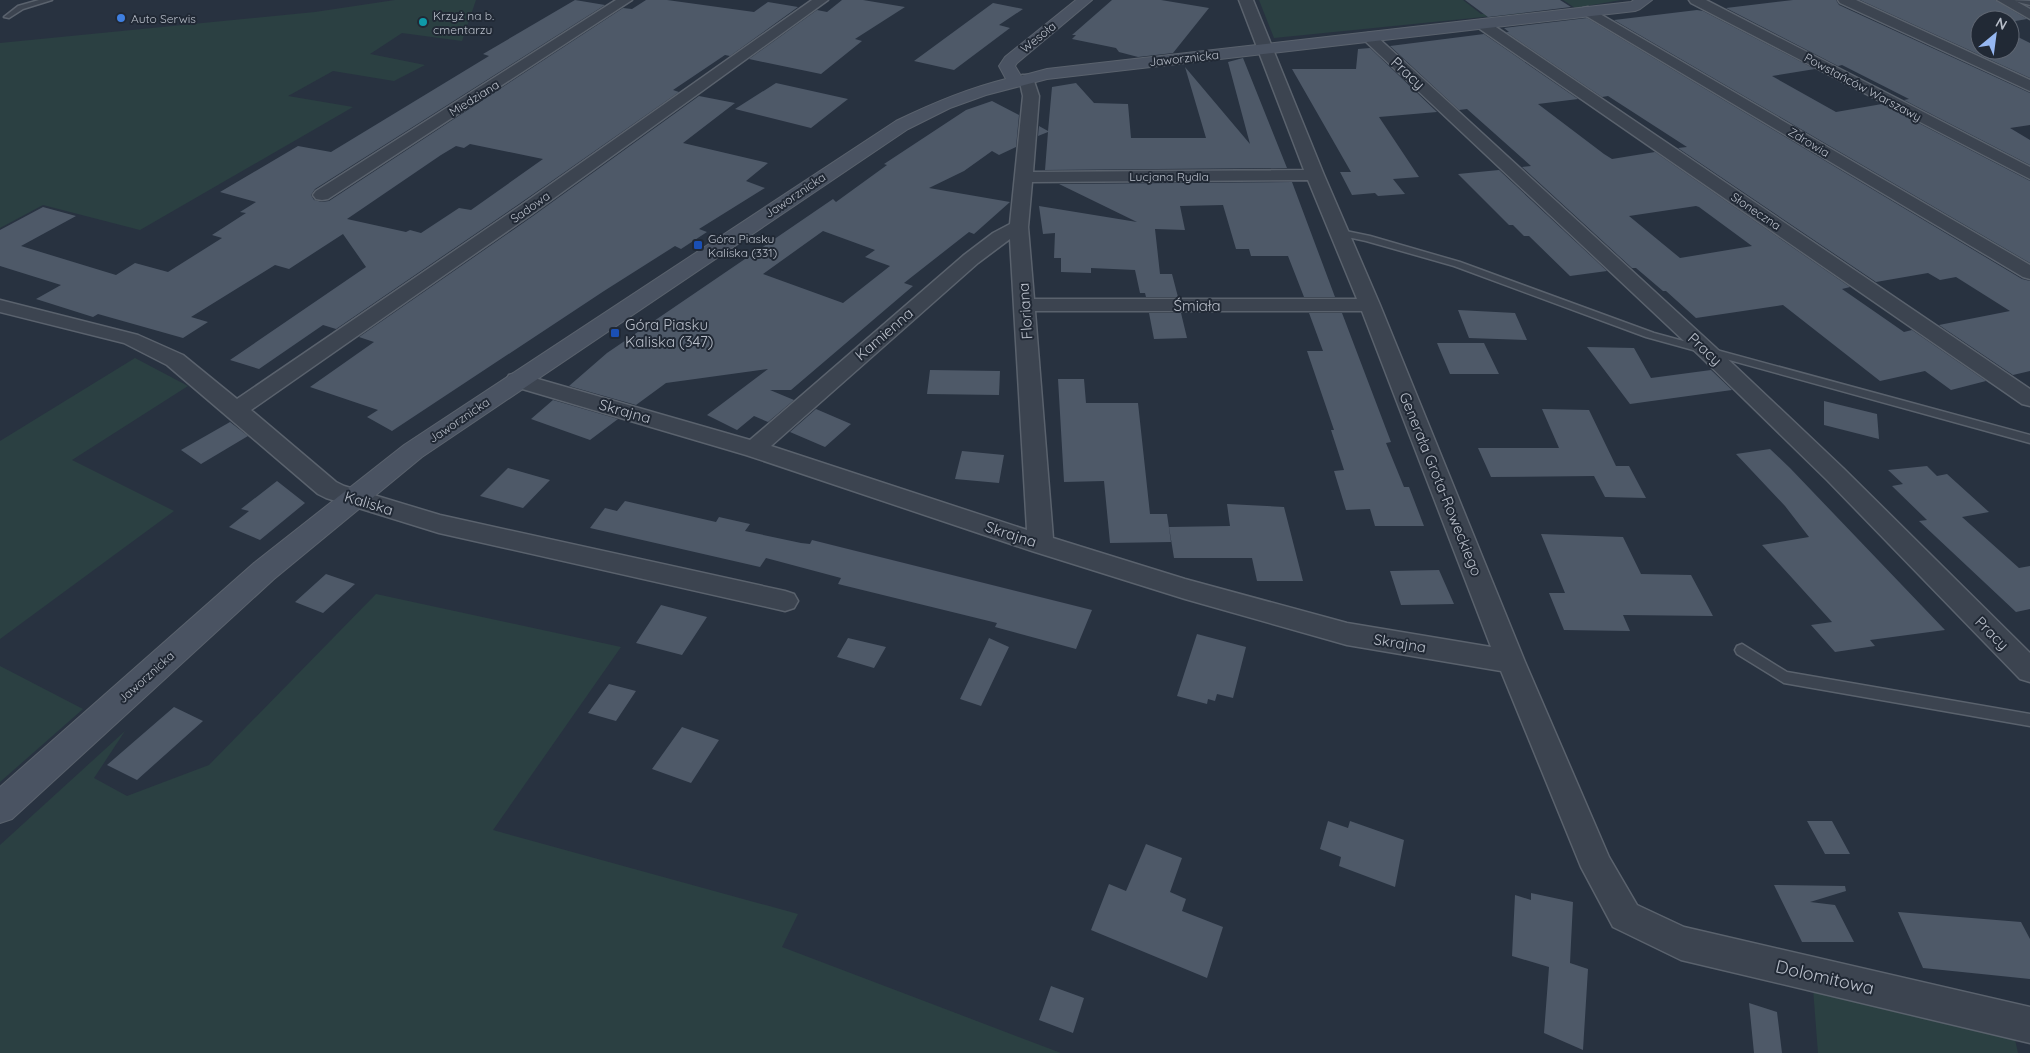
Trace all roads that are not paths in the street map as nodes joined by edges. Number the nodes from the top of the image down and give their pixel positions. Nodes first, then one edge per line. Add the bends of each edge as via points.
1 (49, 0) edge
2 (625, 0) edge
3 (821, 0) edge
4 (1085, 0) edge
5 (1246, 0) edge
6 (1645, 0) edge
7 (1696, 0) edge
8 (1845, 0) edge
9 (2004, 0) edge
10 (2013, 0) edge
11 (2030, 3) edge
12 (1588, 12) junction
13 (2030, 15) edge
14 (7, 17) dead end
15 (1482, 24) junction
16 (1369, 36) junction
17 (1266, 48) junction
18 (1021, 80) junction
19 (2030, 86) edge
20 (2030, 174) edge
21 (1315, 175) junction
22 (1024, 177) junction
23 (322, 195) dead end
24 (1019, 227) junction
25 (1341, 233) junction
26 (2030, 273) edge
27 (1025, 304) junction
28 (1370, 304) junction
29 (0, 306) edge
30 (1708, 352) junction
31 (517, 380) junction
32 (2030, 399) edge
33 (236, 410) junction
34 (2030, 439) edge
35 (754, 449) junction
36 (354, 498) junction
37 (1041, 544) junction
38 (785, 601) dead end
39 (1742, 650) dead end
40 (1511, 662) junction
41 (2030, 671) edge
42 (2030, 720) edge
43 (0, 808) edge
44 (1625, 916) joint
45 (2030, 1025) edge

1 - 14 lane via 20,7
2 - 23 street, Miedziana
3 - 33 street, Sadowa via 526,210
4 - 18 street, Wesoła via 1011,60 1007,66
5 - 17 street, Generała Grota-Roweckiego
6 - 12 street, Jaworznicka via 1635,6
7 - 20 street, Powstańców Warszawy
8 - 19 street
9 - 13 street
10 - 11 lane
12 - 15 street, Jaworznicka
12 - 26 street, Zdrowia
15 - 16 street, Jaworznicka
15 - 32 street, Słoneczna
16 - 17 street, Jaworznicka
16 - 30 street, Pracy
17 - 18 street, Jaworznicka via 1072,70
17 - 21 street, Generała Grota-Roweckiego
18 - 22 street, Floriana via 1031,96
18 - 31 street, Jaworznicka via 957,99 902,125
21 - 22 street, Lucjana Rydla
21 - 25 street, Generała Grota-Roweckiego
22 - 24 street, Floriana
24 - 27 street, Floriana
24 - 35 street, Kamienna via 971,258
25 - 28 street, Generała Grota-Roweckiego
25 - 30 lane via 1457,264 1650,335
27 - 28 street, Śmiała
27 - 37 street, Floriana
28 - 40 street, Generała Grota-Roweckiego
29 - 33 street, Kaliska via 131,339 175,360
30 - 34 lane
30 - 41 street, Pracy via 1835,474
31 - 35 street, Skrajna
31 - 36 street, Jaworznicka via 413,451
33 - 36 street, Kaliska via 327,488
35 - 37 street, Skrajna
36 - 38 street, Kaliska via 438,524
36 - 43 street, Jaworznicka via 264,571
37 - 40 street, Skrajna via 1346,634
39 - 42 lane via 1784,677
40 - 44 street, Generała Grota-Roweckiego via 1597,867
44 - 45 street, Dolomitowa via 1681,943

